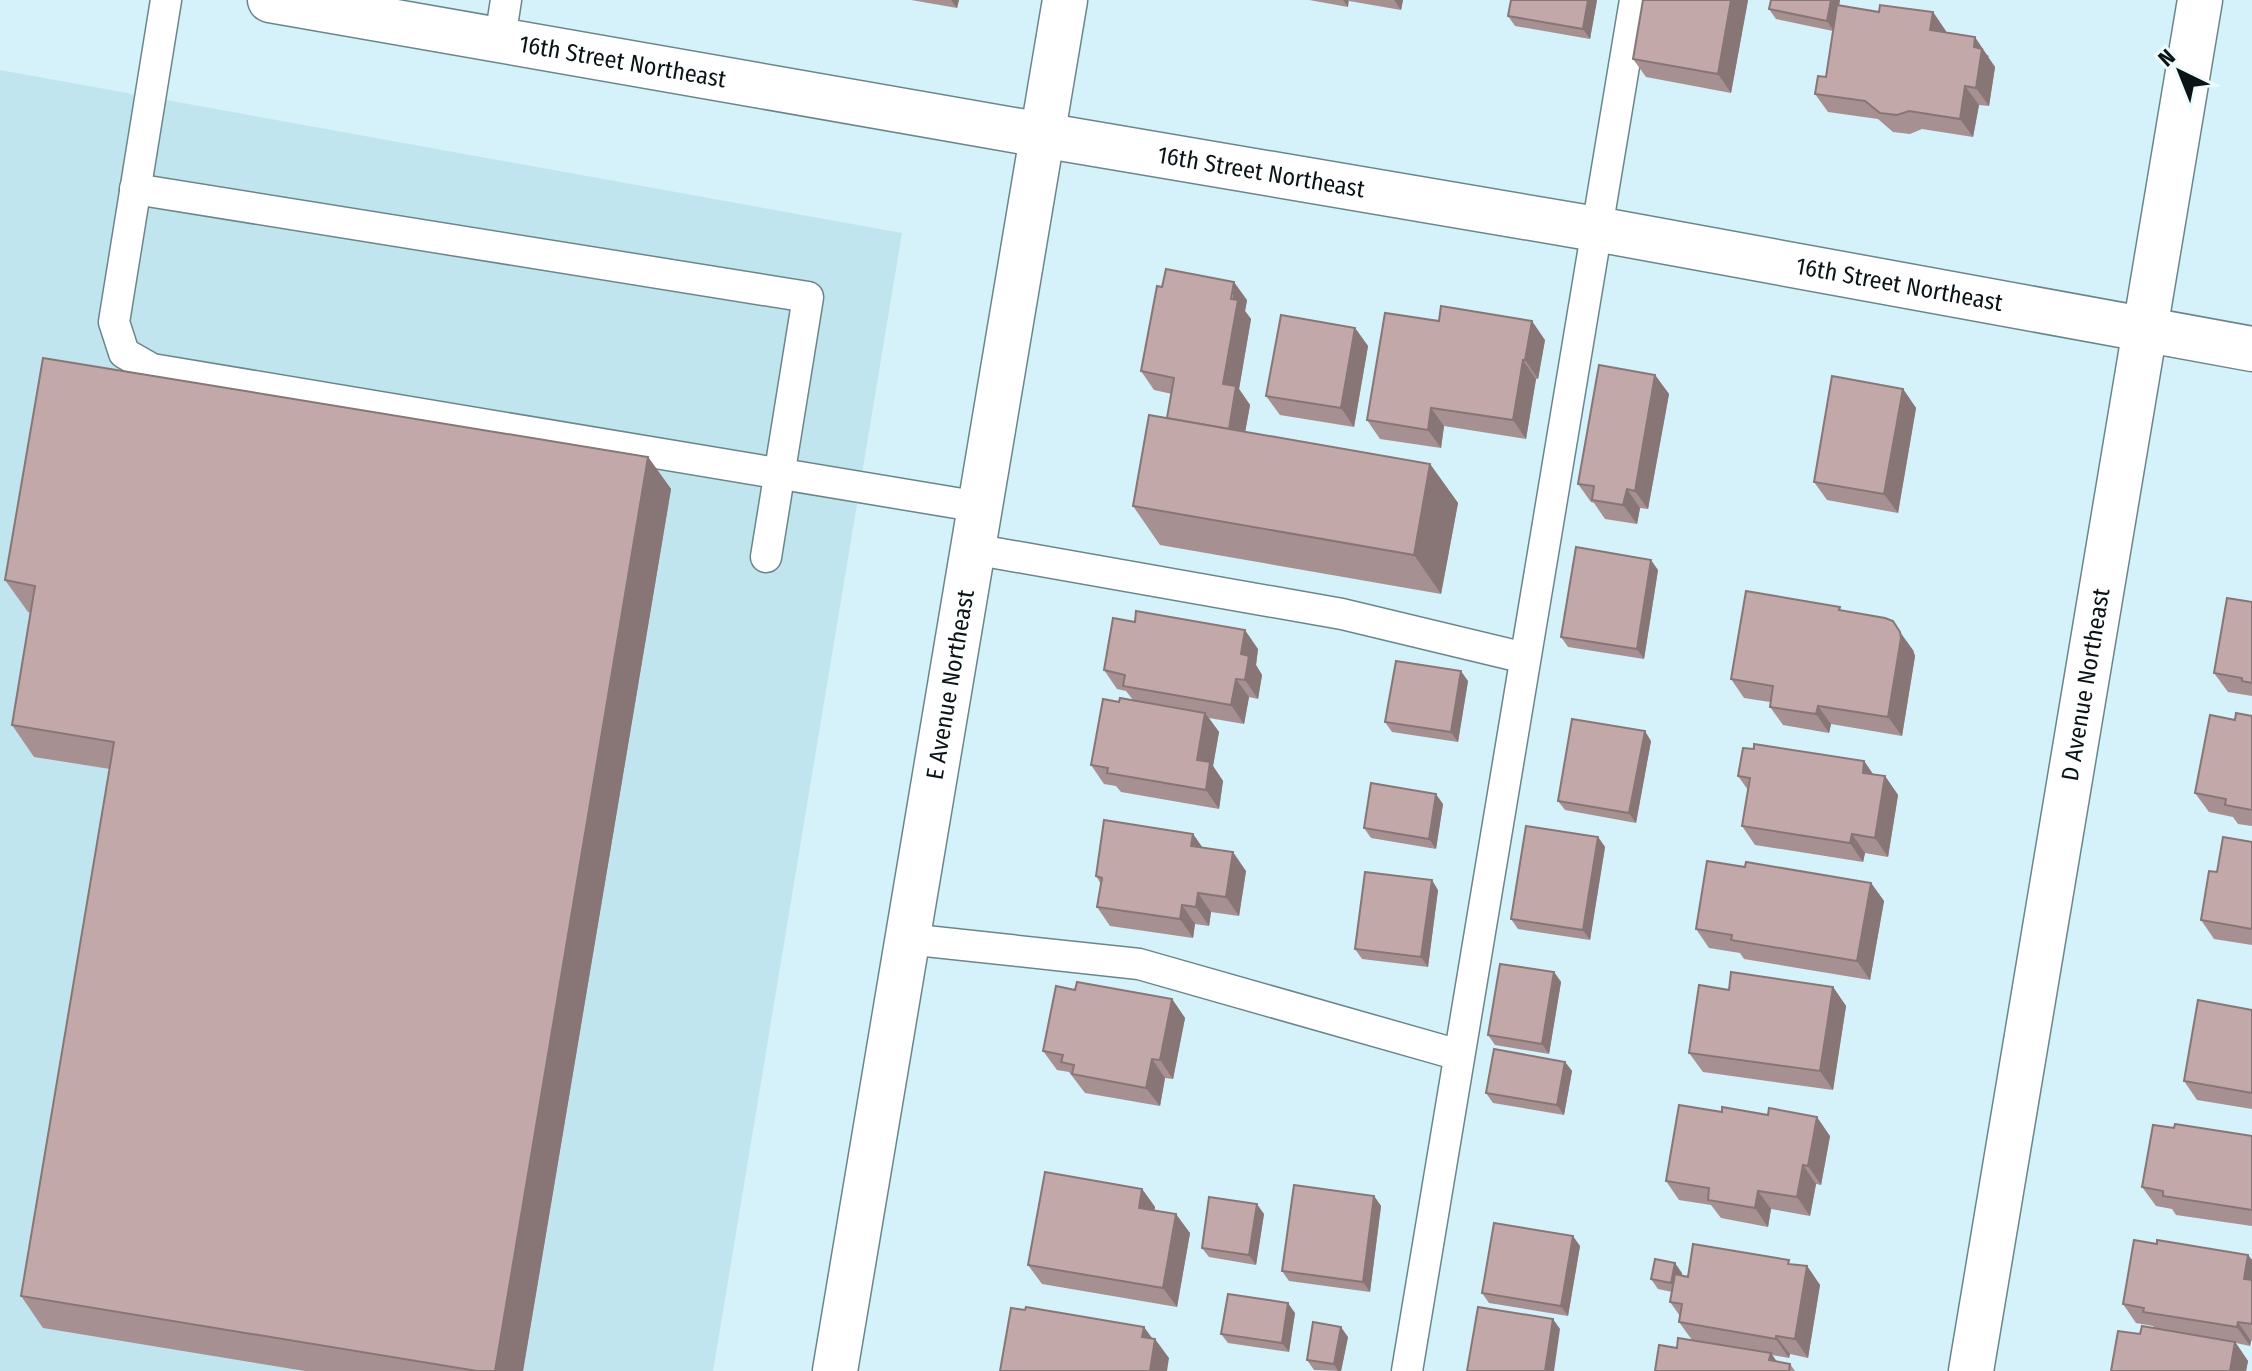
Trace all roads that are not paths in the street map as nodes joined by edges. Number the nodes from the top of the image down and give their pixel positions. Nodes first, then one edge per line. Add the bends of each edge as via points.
1 (166, 0) edge
2 (270, 0) edge
3 (1065, 0) edge
4 (1635, 0) edge
5 (2200, 0) edge
6 (503, 20) edge
7 (1042, 135) junction
8 (135, 189) junction
9 (1596, 229) junction
10 (2144, 330) junction
11 (2252, 349) edge
12 (780, 473) junction
13 (976, 528) junction
14 (766, 557) dead end
15 (1525, 658) junction
16 (907, 939) junction
17 (1459, 1055) junction
18 (835, 1371) edge
19 (1407, 1371) edge
20 (1971, 1371) edge

1 - 8 lane
2 - 6 street, 16th Street Northeast
3 - 7 street, E Avenue Northeast
4 - 9 lane
5 - 10 street, D Avenue Northeast
6 - 7 street, 16th Street Northeast
7 - 9 street, 16th Street Northeast
7 - 13 street, E Avenue Northeast
8 - 12 lane via 114,322 124,353 152,369
8 - 12 lane via 808,297
9 - 10 street, 16th Street Northeast
9 - 15 lane
10 - 11 street, 16th Street Northeast
10 - 20 street, D Avenue Northeast
12 - 13 lane
12 - 14 lane
13 - 15 lane
13 - 16 street, E Avenue Northeast
15 - 17 lane
16 - 17 lane via 1139,964
16 - 18 street, E Avenue Northeast
17 - 19 lane

